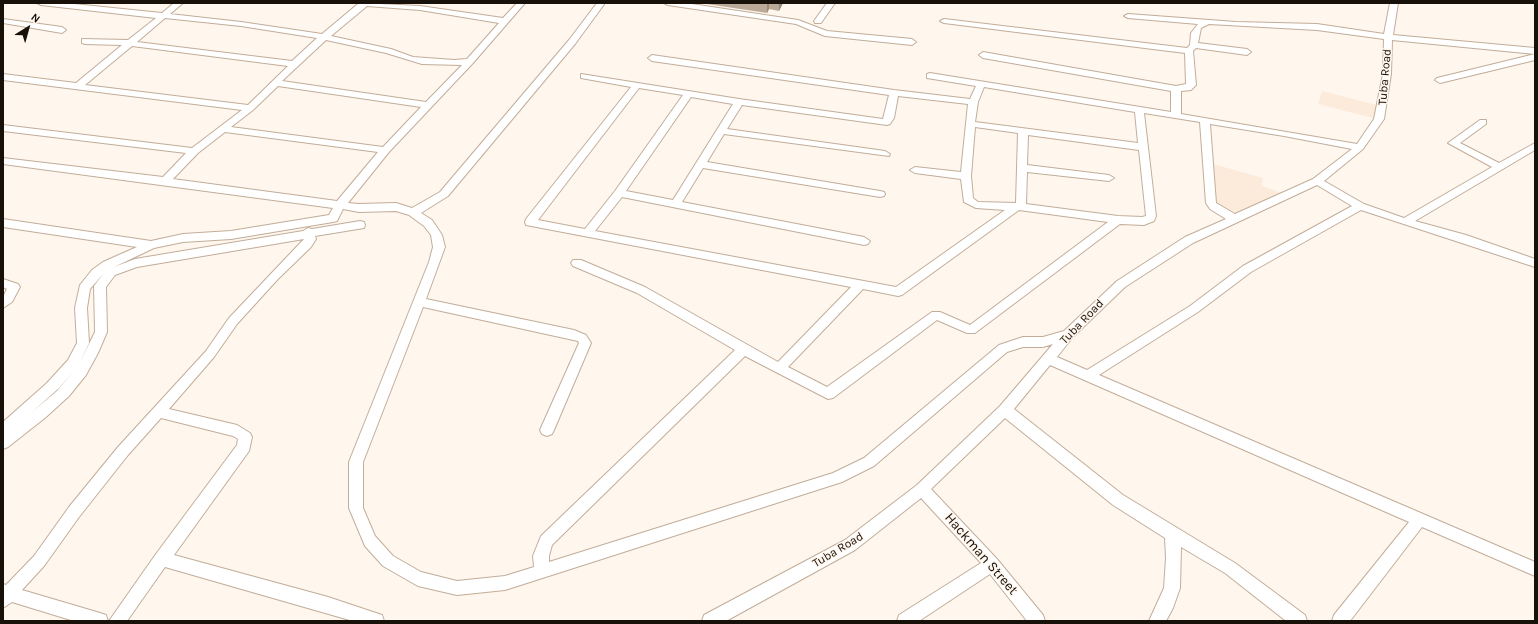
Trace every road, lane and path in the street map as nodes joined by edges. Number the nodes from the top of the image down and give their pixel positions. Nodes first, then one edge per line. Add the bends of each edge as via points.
1 (41, 3) edge
2 (179, 3) edge
3 (363, 3) edge
4 (366, 3) edge
5 (521, 3) edge
6 (602, 3) edge
7 (668, 3) edge
8 (831, 3) edge
9 (1394, 3) edge
10 (165, 15) junction
11 (1128, 16) dead end
12 (3, 21) edge
13 (505, 21) junction
14 (818, 21) dead end
15 (944, 21) dead end
16 (1207, 22) junction
17 (62, 30) dead end
18 (324, 37) junction
19 (1388, 37) junction
20 (85, 41) dead end
21 (912, 42) dead end
22 (129, 43) junction
23 (1191, 48) junction
24 (1535, 51) edge
25 (1247, 52) dead end
26 (982, 55) dead end
27 (1535, 57) edge
28 (652, 58) dead end
29 (470, 61) junction
30 (293, 64) junction
31 (584, 76) dead end
32 (930, 76) dead end
33 (3, 77) edge
34 (1440, 80) dead end
35 (276, 82) junction
36 (637, 85) junction
37 (981, 85) junction
38 (78, 86) junction
39 (1176, 89) junction
40 (689, 93) junction
41 (894, 93) junction
42 (740, 102) junction
43 (973, 102) junction
44 (428, 106) junction
45 (250, 108) junction
46 (1139, 109) junction
47 (1176, 115) junction
48 (1206, 121) junction
49 (1483, 122) dead end
50 (970, 124) junction
51 (3, 128) edge
52 (225, 128) junction
53 (722, 131) junction
54 (1023, 132) junction
55 (1535, 146) edge
56 (1142, 147) junction
57 (1360, 147) junction
58 (386, 150) junction
59 (194, 152) junction
60 (885, 154) dead end
61 (3, 161) edge
62 (700, 164) junction
63 (1500, 167) junction
64 (1023, 168) junction
65 (915, 170) dead end
66 (966, 176) junction
67 (1109, 178) dead end
68 (165, 181) junction
69 (1317, 181) junction
70 (619, 193) junction
71 (880, 194) dead end
72 (341, 204) junction
73 (675, 205) junction
74 (1360, 206) junction
75 (1018, 207) junction
76 (413, 212) junction
77 (1233, 218) junction
78 (1118, 220) junction
79 (1405, 222) junction
80 (3, 223) edge
81 (360, 225) dead end
82 (308, 232) junction
83 (587, 233) junction
84 (864, 241) dead end
85 (151, 245) junction
86 (577, 263) dead end
87 (1535, 263) edge
88 (3, 282) edge
89 (859, 286) junction
90 (419, 302) junction
91 (3, 304) edge
92 (1068, 335) junction
93 (745, 348) junction
94 (1048, 359) junction
95 (780, 368) junction
96 (1088, 376) junction
97 (1005, 410) junction
98 (157, 412) junction
99 (3, 430) edge
100 (548, 430) dead end
101 (3, 443) edge
102 (922, 489) junction
103 (1420, 519) junction
104 (1172, 534) junction
105 (161, 560) junction
106 (992, 564) junction
107 (1535, 569) edge
108 (542, 572) junction
109 (5, 595) edge
110 (100, 621) edge
111 (117, 621) edge
112 (376, 621) edge
113 (710, 621) edge
114 (905, 621) edge
115 (1037, 621) edge
116 (1157, 621) edge
117 (1300, 621) edge
118 (1340, 621) edge

1 - 10 street
2 - 10 street
3 - 4 street
4 - 13 street
4 - 18 street
5 - 13 street
6 - 76 street via 444,194
7 - 21 street via 798,22 826,33
8 - 14 street
9 - 19 street, Tuba Road
10 - 18 street
10 - 22 street
11 - 16 street
12 - 17 street
13 - 29 street
15 - 23 street
16 - 19 street via 1317,27
16 - 23 street via 1198,27
18 - 29 street via 388,51 411,60 454,63
18 - 30 street
19 - 24 street
19 - 57 street, Tuba Road via 1387,74 1382,110 1379,120
20 - 22 street
22 - 30 street
22 - 38 street
23 - 25 street
23 - 39 street via 1191,85 1188,88
26 - 39 street
27 - 34 street
28 - 41 street
29 - 44 street
30 - 35 street
31 - 36 street
32 - 37 street
33 - 38 street
35 - 44 street
35 - 45 street
36 - 40 street
36 - 83 street via 530,222
37 - 43 street
37 - 46 street
38 - 45 street
39 - 47 street
40 - 42 street
40 - 70 street
41 - 42 street via 886,122
41 - 43 street
42 - 53 street
43 - 50 street
44 - 58 street
45 - 52 street
46 - 47 street
46 - 56 street
47 - 48 street
48 - 57 street
48 - 77 street via 1211,203
49 - 63 street via 1453,143
50 - 54 street
50 - 66 street
51 - 59 street
52 - 58 street
52 - 59 street
53 - 60 street
53 - 62 street
54 - 56 street
54 - 64 street
55 - 63 street
56 - 78 street via 1151,216 1144,221
57 - 69 street, Tuba Road
58 - 72 street
59 - 68 street
61 - 68 street
62 - 71 street
62 - 73 street
63 - 79 street
64 - 67 street
64 - 75 street
65 - 66 street
66 - 75 street via 969,202 976,205
68 - 72 street
69 - 74 street
69 - 77 street, Tuba Road
70 - 73 street
70 - 83 street
72 - 76 street via 359,208 396,207
72 - 85 street via 337,214 328,220 231,235 182,238
73 - 84 street
74 - 79 street
74 - 96 street via 1247,269 1194,308
75 - 78 street
75 - 89 street via 898,292
76 - 90 street via 428,223 436,235 439,247
77 - 92 street, Tuba Road via 1189,240 1121,284
78 - 95 street via 976,327 971,330 936,315 828,394
79 - 87 street
80 - 85 street
81 - 82 street
82 - 98 street via 310,239 307,244 248,304 210,354
82 - 101 street via 135,263 111,272 100,286 101,332 81,371 64,392
83 - 89 street
85 - 99 street via 96,273 84,288 81,308 83,343 73,363 52,387
86 - 93 street via 641,290
88 - 91 street via 14,287
89 - 95 street
90 - 100 street via 582,338 585,343
90 - 108 street via 356,462 356,508 370,541 388,562 418,579 457,588 505,583
92 - 94 street, Tuba Road
92 - 108 street via 1003,348 869,462 837,478
93 - 95 street
93 - 108 street via 546,541 541,556
94 - 96 street
94 - 97 street, Tuba Road
96 - 103 street
97 - 102 street, Tuba Road
97 - 104 street via 1118,500
98 - 105 street via 237,431 245,437 244,447
98 - 109 street via 86,497 39,561
102 - 106 street, Hackman Street
102 - 113 street, Tuba Road via 850,545
103 - 107 street
103 - 118 street
104 - 116 street via 1172,588
104 - 117 street via 1230,568
105 - 111 street
105 - 112 street via 328,605
106 - 114 street
106 - 115 street, Hackman Street
109 - 110 street

